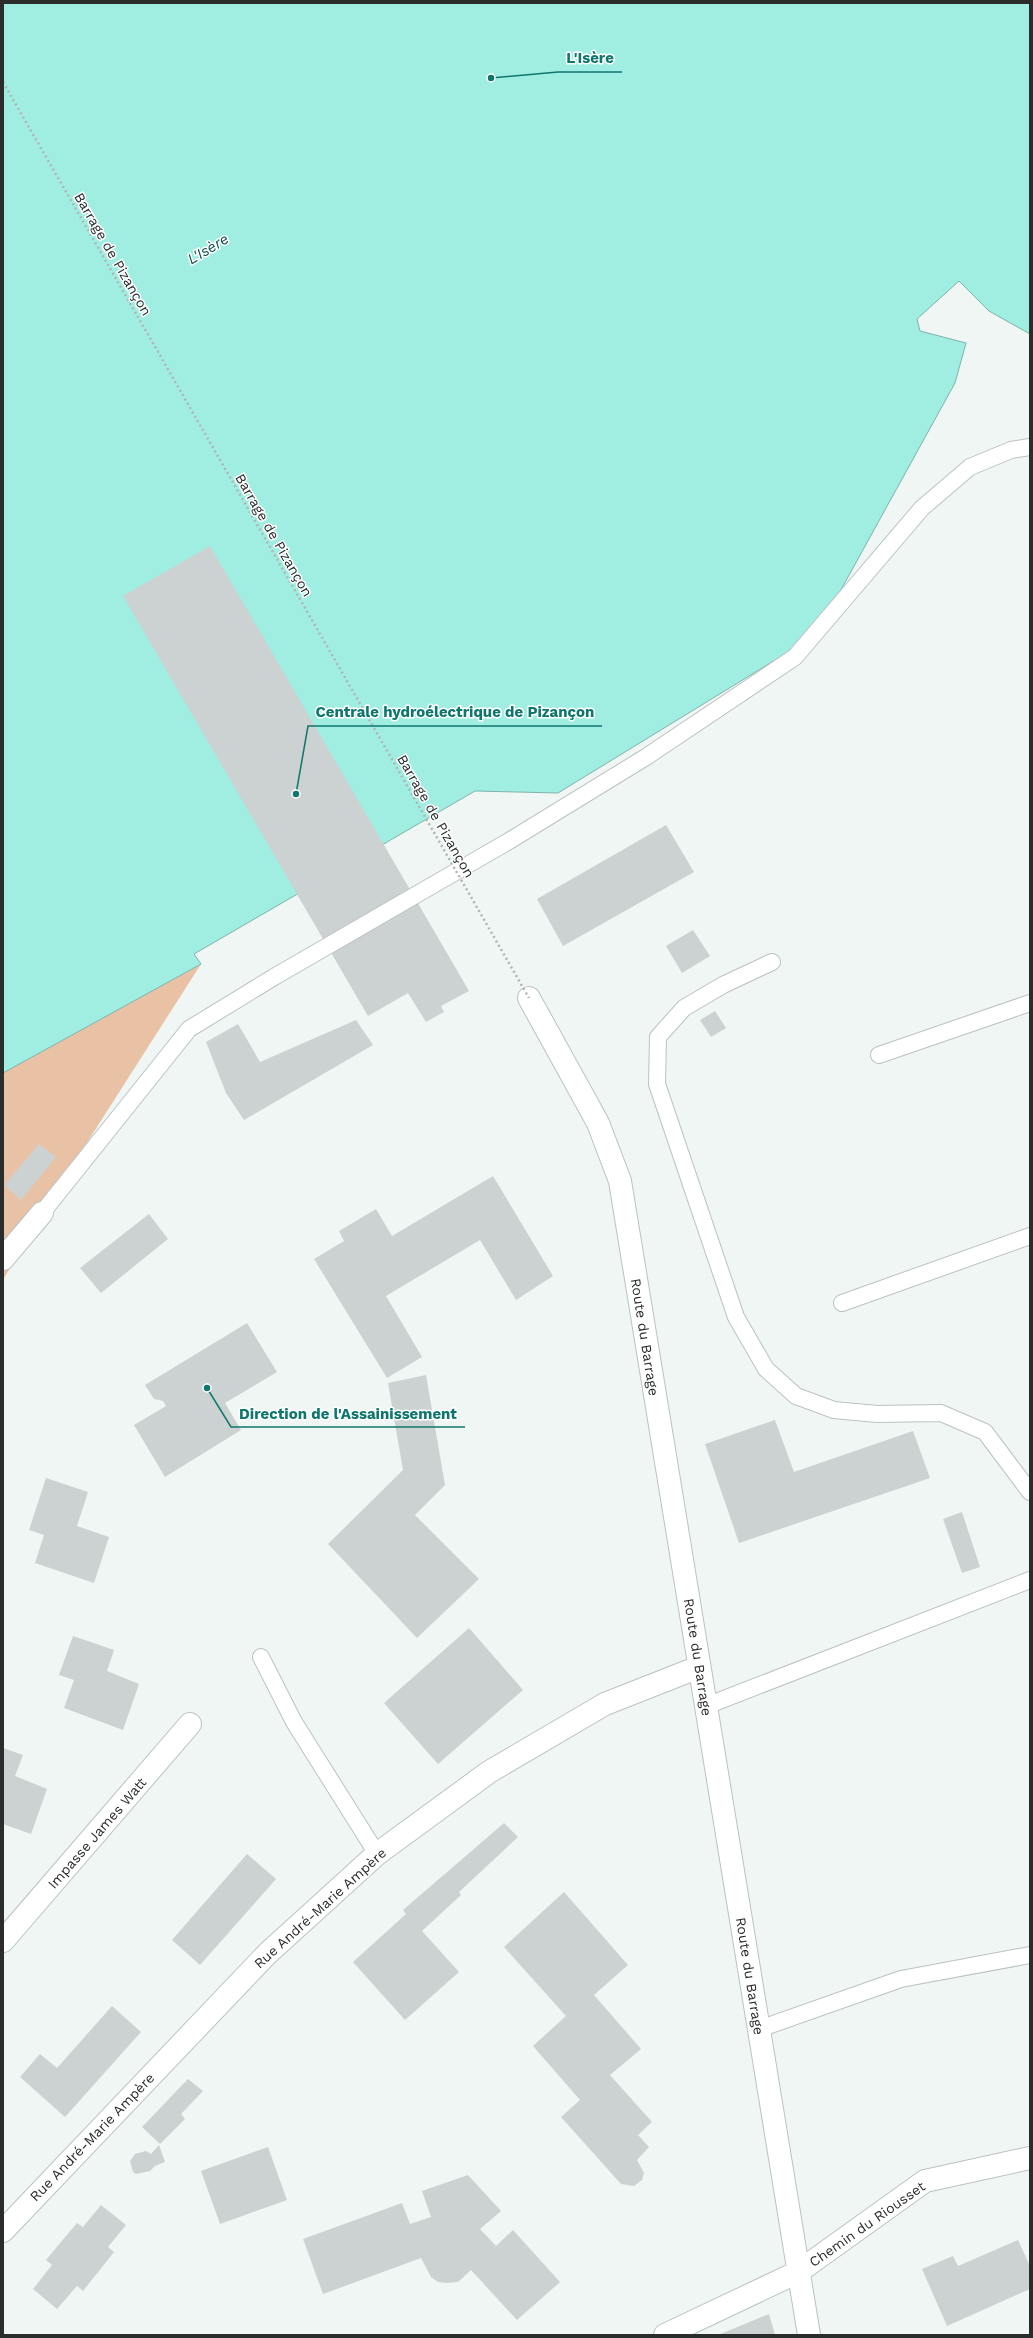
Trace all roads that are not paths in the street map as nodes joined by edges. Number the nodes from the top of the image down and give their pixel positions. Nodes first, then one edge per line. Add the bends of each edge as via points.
1 (1030, 447) edge
2 (772, 962) dead end
3 (529, 998) road end
4 (1030, 1003) edge
5 (879, 1055) dead end
6 (42, 1213) joint
7 (1030, 1236) edge
8 (3, 1259) edge
9 (842, 1303) dead end
10 (1030, 1492) edge
11 (1030, 1580) edge
12 (261, 1657) dead end
13 (699, 1667) junction
14 (706, 1706) junction
15 (190, 1724) dead end
16 (377, 1854) junction
17 (3, 1941) edge
18 (1030, 1955) edge
19 (759, 2029) junction
20 (1030, 2158) edge
21 (3, 2231) edge
22 (798, 2272) junction
23 (665, 2335) edge
24 (809, 2335) edge

1 - 6 lane via 1011,450 970,467 922,508 795,657 646,757 509,841 189,1029
2 - 10 lane via 723,985 684,1008 658,1037 657,1084 736,1317 766,1369 796,1396 834,1410 877,1414 941,1413 985,1432
3 - 13 street, Route du Barrage via 598,1123 620,1181
4 - 5 lane
6 - 8 street
7 - 9 lane
11 - 14 lane
12 - 16 lane via 294,1722
13 - 14 street, Route du Barrage
13 - 16 street, Rue André-Marie Ampère via 604,1704 488,1772
14 - 19 street, Route du Barrage
15 - 17 street, Impasse James Watt
16 - 21 street, Rue André-Marie Ampère via 267,1954
18 - 19 lane via 901,1979
19 - 22 street, Route du Barrage
20 - 22 street, Chemin du Riousset via 925,2181
22 - 23 street, Chemin du Riousset
22 - 24 street, Route du Barrage

